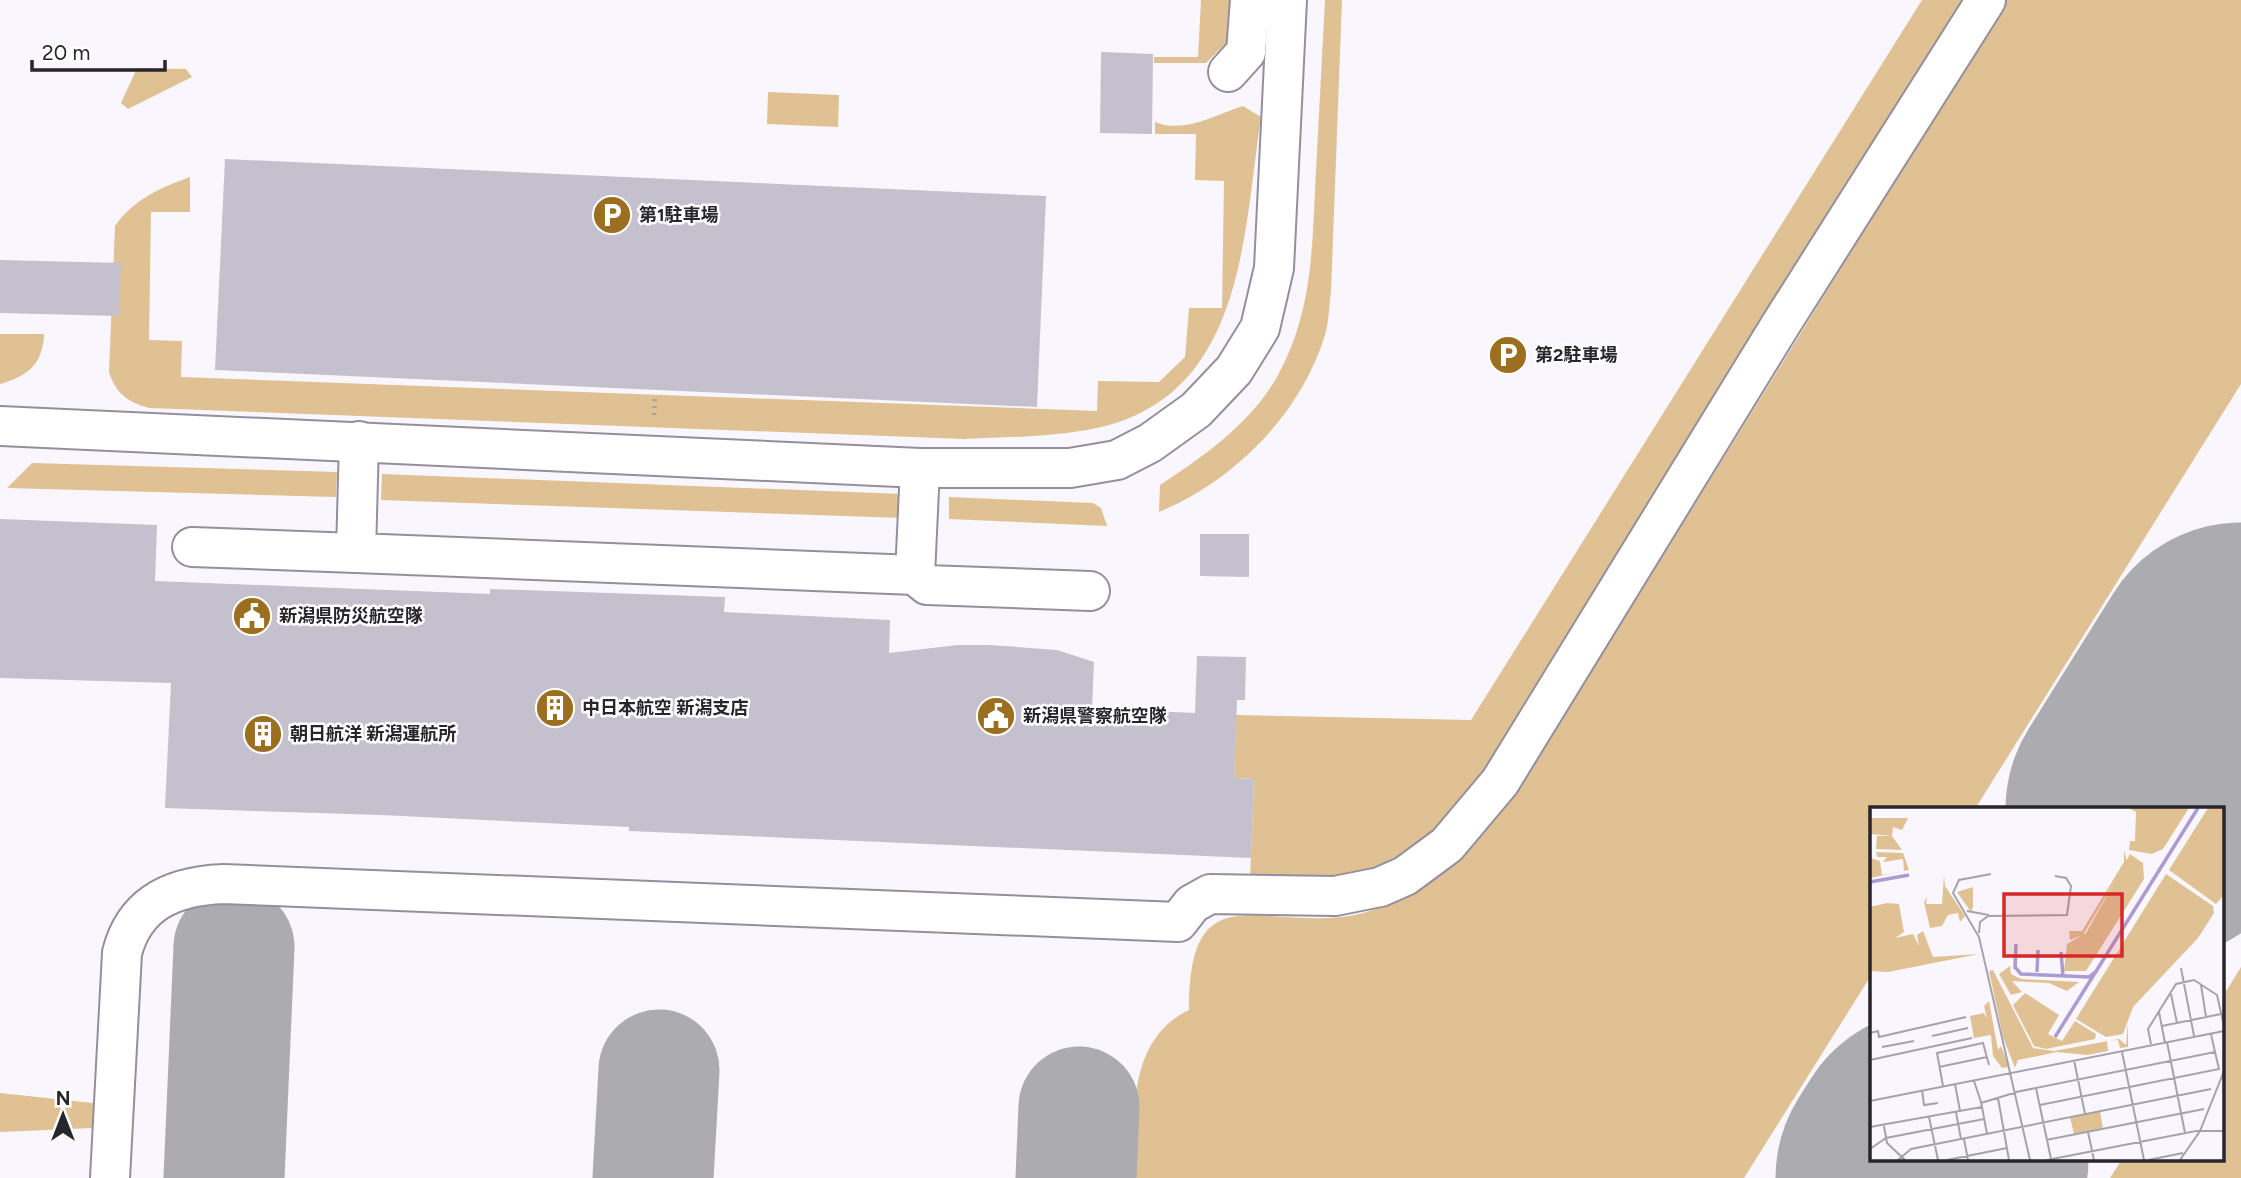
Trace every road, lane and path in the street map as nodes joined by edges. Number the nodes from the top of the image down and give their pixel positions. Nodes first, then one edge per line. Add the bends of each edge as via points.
1 (1250, 0) edge
2 (1287, 0) edge
3 (1986, 0) edge
4 (1228, 72) dead end
5 (0, 426) edge
6 (359, 441) junction
7 (920, 468) junction
8 (192, 547) dead end
9 (356, 553) junction
10 (915, 575) junction
11 (1090, 590) dead end
12 (110, 1178) edge

1 - 4 street via 1245,52
2 - 7 street via 1274,268 1260,328 1234,370 1196,410 1150,443 1116,460 1070,468
3 - 12 street via 1500,782 1465,827 1405,876 1335,896 1210,894 1192,904 1178,922 223,884 184,888 148,906 136,919 122,953
5 - 6 street
6 - 7 street
6 - 9 street
7 - 10 street
8 - 9 street
9 - 10 street
10 - 11 street via 927,585

